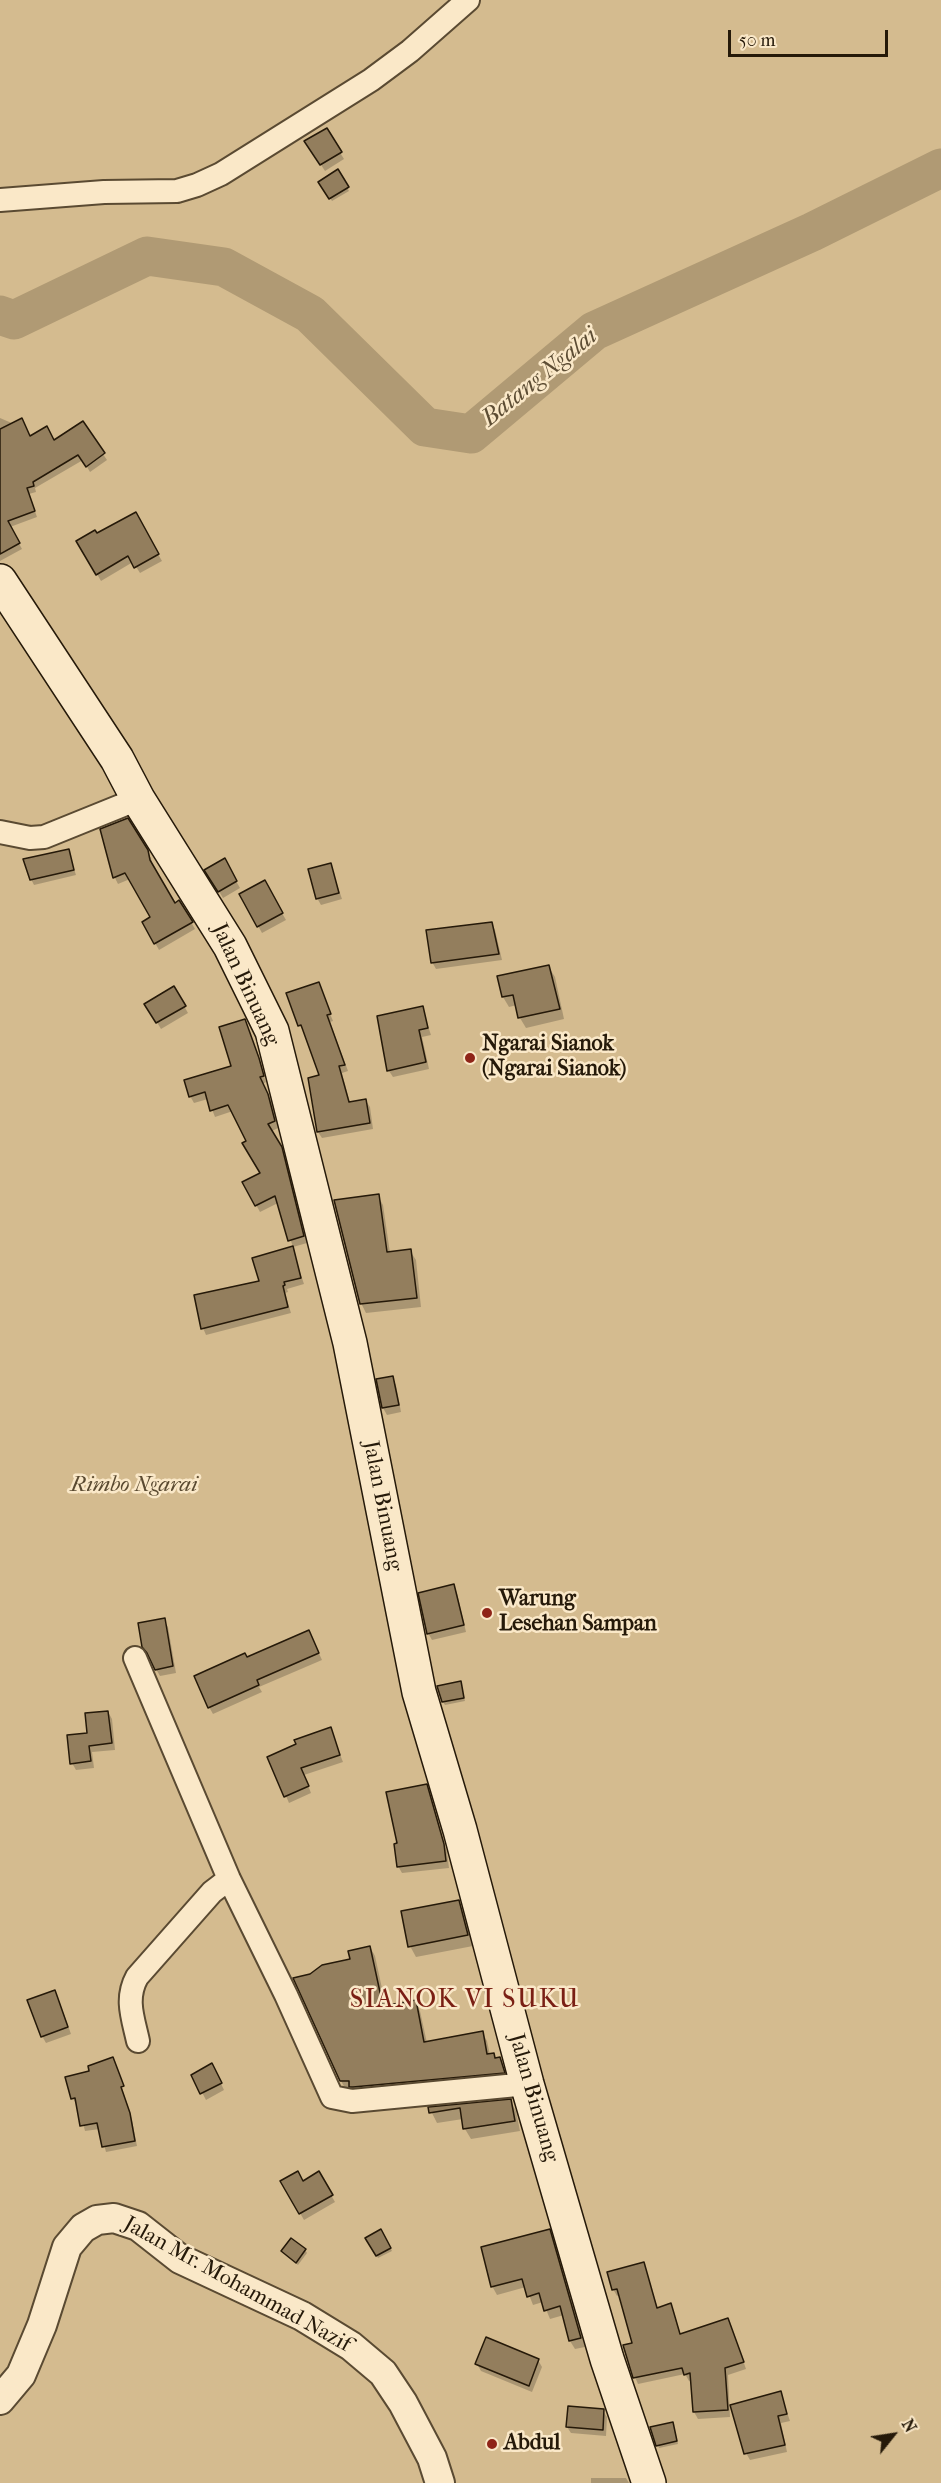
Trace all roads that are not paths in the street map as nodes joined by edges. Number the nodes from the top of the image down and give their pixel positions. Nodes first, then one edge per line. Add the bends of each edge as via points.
1 (468, 0) edge
2 (0, 200) edge
3 (0, 581) edge
4 (138, 799) junction
5 (0, 832) edge
6 (135, 1658) dead end
7 (229, 1879) junction
8 (138, 2041) dead end
9 (527, 2084) junction
10 (0, 2400) edge
11 (440, 2483) edge
12 (649, 2483) edge

1 - 2 street via 371,80 197,185 177,191
3 - 4 main road, Jalan Binuang via 117,759
4 - 5 street via 44,837
4 - 9 main road, Jalan Binuang via 230,946 272,1031 350,1343 419,1692
6 - 7 street
7 - 8 street via 212,1892 137,1977 130,1990 130,2004
7 - 9 street via 332,2097 352,2101
9 - 12 main road, Jalan Binuang via 607,2359
10 - 11 street, Jalan Mr. Mohammad Nazif via 21,2375 68,2247 83,2228 97,2220 114,2218 138,2226 180,2259 302,2316 351,2346 383,2373 403,2403 432,2458

